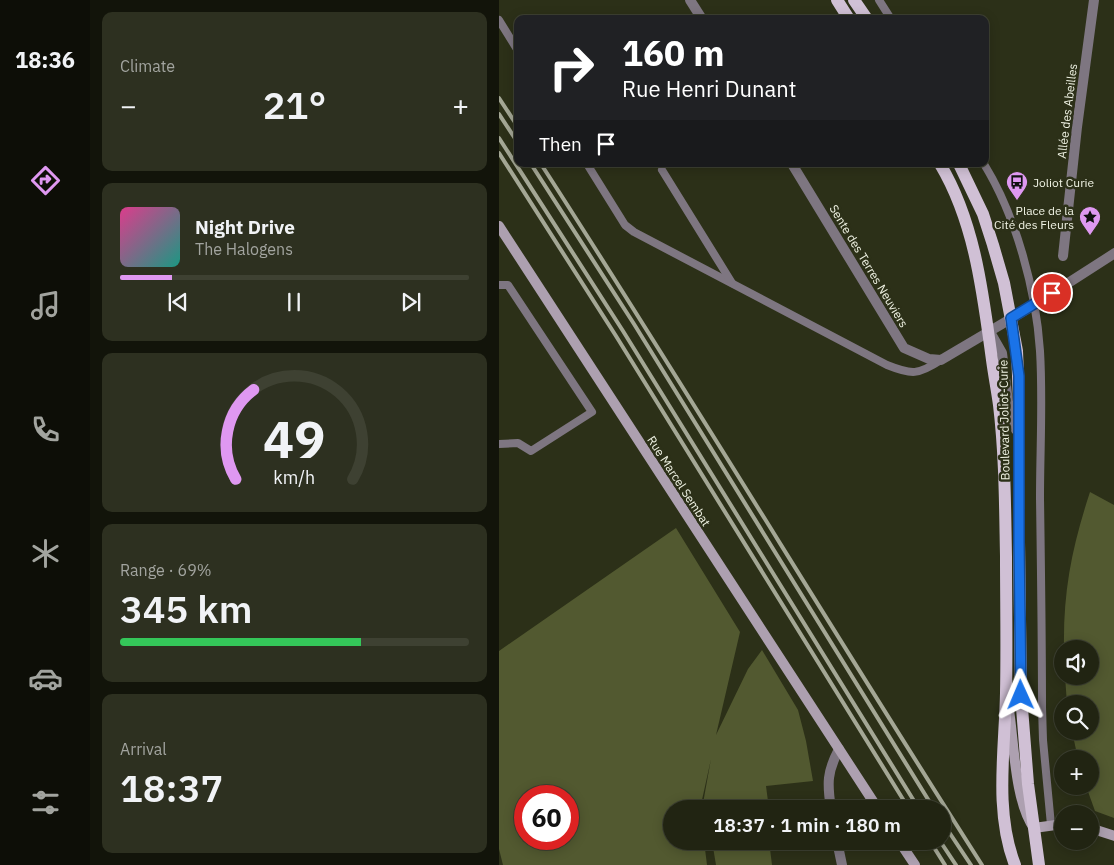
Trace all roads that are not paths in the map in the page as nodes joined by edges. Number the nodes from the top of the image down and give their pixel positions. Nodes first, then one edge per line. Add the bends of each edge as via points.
1 (691, 0) edge
2 (837, 0) edge
3 (854, 0) edge
4 (879, 0) edge
5 (1094, 0) edge
6 (700, 15) edge
7 (846, 15) edge
8 (864, 15) edge
9 (888, 15) edge
10 (499, 20) edge
11 (514, 44) edge
12 (589, 167) edge
13 (794, 167) edge
14 (942, 167) edge
15 (960, 167) edge
16 (986, 167) edge
17 (662, 170) dead end
18 (499, 226) edge
19 (1114, 253) edge
20 (1063, 256) dead end
21 (733, 284) junction
22 (499, 285) edge
23 (1034, 304) junction
24 (1011, 318) junction
25 (989, 330) junction
26 (941, 360) junction
27 (1019, 441) junction
28 (499, 444) edge
29 (1006, 692) junction
30 (839, 749) junction
31 (830, 800) edge
32 (872, 800) edge
33 (1051, 825) junction
34 (1054, 825) edge
35 (1033, 828) junction
36 (1099, 831) edge
37 (1114, 836) edge
38 (839, 850) edge
39 (905, 850) edge
40 (842, 865) edge
41 (915, 865) edge
42 (1015, 865) edge
43 (1039, 865) edge

1 - 6 street
2 - 7 main road
3 - 8 main road
4 - 9 lane
5 - 20 street, Allée des Abeilles
10 - 11 lane
12 - 21 lane via 625,225
13 - 26 street, Sente des Terres Neuviers via 905,348 929,359
14 - 25 main road, Boulevard Joliot-Curie via 966,227
15 - 24 main road, Boulevard Joliot-Curie via 983,214
16 - 23 lane via 1013,225
17 - 21 lane
18 - 30 street, Rue Marcel Sembat
19 - 23 street
21 - 26 lane via 905,372 924,371
22 - 28 lane via 508,285 592,412 531,451 518,443
23 - 24 street
23 - 33 lane via 1040,352 1043,740
24 - 25 street
24 - 27 main road, Boulevard Joliot-Curie via 1019,376
25 - 26 street
25 - 27 street via 1002,353 1008,402
25 - 29 main road, Boulevard Joliot-Curie via 1004,476
27 - 35 main road, Boulevard Joliot-Curie via 1021,695
29 - 35 street via 1018,784
29 - 42 main road, Boulevard Joliot-Curie via 1003,805 1007,844
30 - 31 street via 830,766
30 - 32 street, Rue Marcel Sembat
33 - 34 street
33 - 35 street
35 - 43 main road, Boulevard Joliot-Curie
36 - 37 street
38 - 40 street
39 - 41 street

